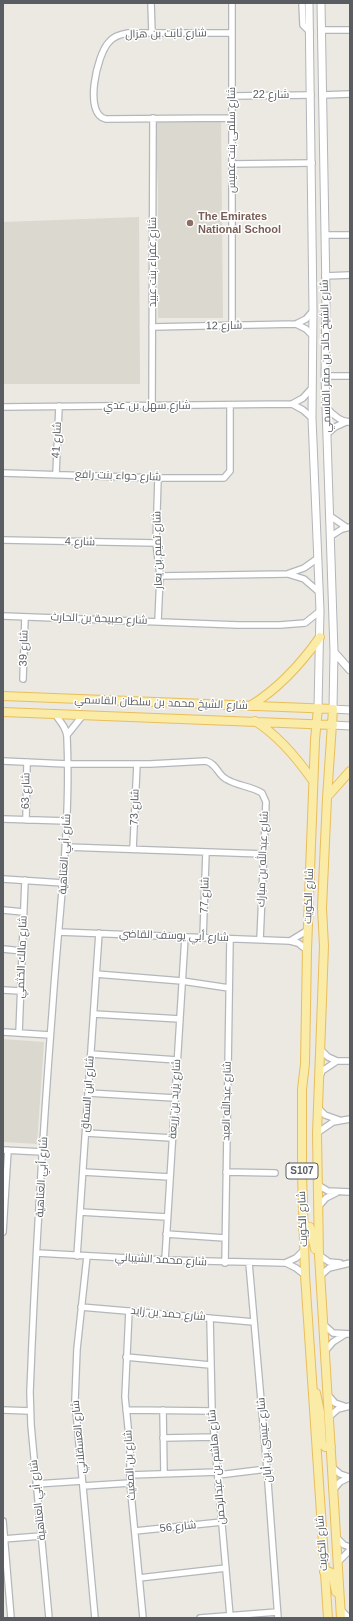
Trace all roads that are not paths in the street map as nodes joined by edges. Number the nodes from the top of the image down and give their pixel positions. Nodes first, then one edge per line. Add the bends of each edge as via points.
1 (151, 3) edge
2 (232, 3) edge
3 (302, 3) edge
4 (309, 3) edge
5 (321, 3) edge
6 (321, 30) junction
7 (350, 30) edge
8 (310, 32) junction
9 (152, 33) junction
10 (232, 33) junction
11 (350, 94) edge
12 (311, 95) junction
13 (322, 95) junction
14 (232, 96) junction
15 (153, 118) junction
16 (232, 118) junction
17 (312, 163) junction
18 (232, 164) junction
19 (325, 235) junction
20 (350, 235) edge
21 (313, 273) junction
22 (350, 275) edge
23 (325, 276) junction
24 (326, 293) junction
25 (313, 311) junction
26 (296, 324) junction
27 (232, 326) junction
28 (152, 327) junction
29 (313, 336) junction
30 (325, 376) junction
31 (350, 376) edge
32 (312, 388) junction
33 (292, 404) junction
34 (230, 405) junction
35 (59, 406) junction
36 (152, 406) junction
37 (3, 407) edge
38 (326, 407) junction
39 (312, 418) junction
40 (348, 422) edge
41 (327, 434) junction
42 (3, 473) edge
43 (56, 474) junction
44 (158, 478) junction
45 (330, 516) junction
46 (348, 528) edge
47 (331, 536) junction
48 (3, 540) edge
49 (156, 543) junction
50 (318, 558) junction
51 (287, 574) junction
52 (160, 576) junction
53 (319, 592) junction
54 (320, 610) junction
55 (3, 616) edge
56 (26, 617) junction
57 (158, 621) junction
58 (320, 637) junction
59 (334, 652) junction
60 (350, 670) edge
61 (23, 679) dead end
62 (3, 696) edge
63 (250, 706) junction
64 (318, 708) junction
65 (333, 709) junction
66 (350, 710) edge
67 (3, 712) edge
68 (54, 714) junction
69 (83, 714) junction
70 (255, 721) junction
71 (316, 724) junction
72 (333, 726) junction
73 (350, 726) edge
74 (67, 735) junction
75 (3, 761) edge
76 (27, 762) junction
77 (67, 764) junction
78 (137, 764) junction
79 (350, 771) edge
80 (313, 781) junction
81 (327, 798) junction
82 (3, 819) edge
83 (26, 820) junction
84 (67, 821) junction
85 (66, 847) junction
86 (133, 849) junction
87 (206, 852) junction
88 (264, 854) junction
89 (3, 879) edge
90 (25, 880) junction
91 (63, 883) junction
92 (3, 910) edge
93 (24, 912) junction
94 (308, 930) junction
95 (59, 932) junction
96 (99, 933) junction
97 (185, 937) junction
98 (203, 938) junction
99 (230, 939) junction
100 (260, 940) junction
101 (290, 941) junction
102 (3, 949) edge
103 (307, 950) junction
104 (22, 951) junction
105 (96, 974) junction
106 (182, 981) junction
107 (229, 988) junction
108 (3, 990) edge
109 (21, 991) junction
110 (94, 1014) junction
111 (180, 1019) junction
112 (3, 1032) edge
113 (19, 1033) junction
114 (50, 1035) junction
115 (319, 1046) junction
116 (91, 1054) junction
117 (177, 1060) junction
118 (350, 1060) edge
119 (337, 1061) junction
120 (320, 1077) junction
121 (88, 1093) junction
122 (175, 1098) junction
123 (318, 1108) junction
124 (350, 1119) edge
125 (339, 1120) junction
126 (86, 1133) junction
127 (317, 1133) junction
128 (172, 1138) junction
129 (6, 1150) edge
130 (43, 1152) junction
131 (83, 1172) junction
132 (226, 1172) junction
133 (275, 1174) dead end
134 (170, 1177) junction
135 (318, 1185) junction
136 (350, 1192) edge
137 (338, 1193) junction
138 (318, 1207) junction
139 (4, 1208) edge
140 (80, 1212) junction
141 (167, 1217) junction
142 (303, 1229) junction
143 (3, 1232) edge
144 (166, 1234) junction
145 (225, 1238) junction
146 (304, 1250) junction
147 (37, 1254) junction
148 (319, 1255) junction
149 (77, 1256) junction
150 (87, 1256) junction
151 (165, 1260) junction
152 (225, 1263) junction
153 (249, 1263) junction
154 (285, 1263) junction
155 (348, 1264) edge
156 (305, 1275) junction
157 (320, 1276) junction
158 (81, 1307) junction
159 (129, 1311) junction
160 (210, 1318) junction
161 (254, 1322) junction
162 (323, 1324) junction
163 (347, 1335) edge
164 (324, 1352) junction
165 (126, 1357) junction
166 (210, 1365) junction
167 (312, 1383) junction
168 (328, 1395) junction
169 (347, 1406) edge
170 (3, 1410) edge
171 (126, 1410) junction
172 (163, 1410) junction
173 (30, 1411) junction
174 (212, 1411) junction
175 (329, 1417) junction
176 (215, 1436) junction
177 (163, 1438) junction
178 (331, 1447) junction
179 (332, 1467) junction
180 (268, 1469) junction
181 (164, 1474) junction
182 (218, 1474) junction
183 (130, 1475) junction
184 (350, 1477) edge
185 (130, 1483) junction
186 (36, 1484) junction
187 (82, 1484) junction
188 (334, 1490) junction
189 (3, 1521) edge
190 (222, 1522) junction
191 (135, 1531) junction
192 (41, 1536) junction
193 (336, 1537) junction
194 (4, 1539) edge
195 (350, 1549) edge
196 (338, 1562) junction
197 (226, 1568) junction
198 (324, 1572) junction
199 (5, 1578) edge
200 (139, 1578) junction
201 (341, 1614) edge
202 (277, 1615) edge
203 (230, 1616) junction
204 (8, 1618) edge
205 (11, 1618) edge
206 (50, 1618) edge
207 (95, 1618) edge
208 (143, 1618) edge
209 (200, 1618) edge
210 (328, 1618) edge
211 (348, 1618) edge

1 - 9 street
2 - 10 street, شارع سلمى بنت عميس
3 - 8 street via 303,25
4 - 8 main road, شارع الشيخ خالد بن صقر القاسمي
5 - 6 main road, شارع الشيخ خالد بن صقر القاسمي
6 - 7 street
6 - 13 main road, شارع الشيخ خالد بن صقر القاسمي
8 - 12 main road, شارع الشيخ خالد بن صقر القاسمي
9 - 10 street, شارع ثابت بن هزال
9 - 15 street, شارع ثابت بن هزال via 121,34 109,42 104,47 97,67 94,87 98,116 106,119
10 - 14 street, شارع سلمى بنت عميس
11 - 13 street
12 - 14 street, شارع 22
12 - 17 main road, شارع الشيخ خالد بن صقر القاسمي
13 - 19 main road, شارع الشيخ خالد بن صقر القاسمي
14 - 16 street, شارع سلمى بنت عميس
15 - 16 street
15 - 28 street, شارع عفراء بنت عبيد
16 - 18 street, شارع سلمى بنت عميس
17 - 18 street
17 - 21 main road, شارع الشيخ خالد بن صقر القاسمي
18 - 27 street, شارع سلمى بنت عميس
19 - 20 street
19 - 23 main road, شارع الشيخ خالد بن صقر القاسمي
21 - 24 main road via 317,294 322,297
21 - 25 main road, شارع الشيخ خالد بن صقر القاسمي
22 - 23 street
23 - 24 main road, شارع الشيخ خالد بن صقر القاسمي
24 - 30 main road, شارع الشيخ خالد بن صقر القاسمي
25 - 26 street via 306,319
25 - 29 main road, شارع الشيخ خالد بن صقر القاسمي
26 - 27 street, شارع 12
26 - 29 street
27 - 28 street, شارع 12
28 - 36 street, شارع عفراء بنت عبيد
29 - 32 main road, شارع الشيخ خالد بن صقر القاسمي
30 - 31 street
30 - 38 main road, شارع الشيخ خالد بن صقر القاسمي
32 - 33 street via 303,398
32 - 39 main road, شارع الشيخ خالد بن صقر القاسمي
33 - 34 street, شارع سهل بن عدي
33 - 39 street
34 - 36 street, شارع سهل بن عدي
34 - 44 street, شارع حواء بنت رافع via 230,471 227,476 218,479
35 - 36 street, شارع سهل بن عدي
35 - 37 street, شارع سهل بن عدي
35 - 43 street, شارع 41
38 - 40 street via 335,416
38 - 41 main road, شارع الشيخ خالد بن صقر القاسمي
39 - 50 main road, شارع الشيخ خالد بن صقر القاسمي
40 - 41 street via 335,427
41 - 45 main road, شارع الشيخ خالد بن صقر القاسمي
42 - 43 street, شارع حواء بنت رافع
43 - 44 street, شارع حواء بنت رافع
44 - 49 street, شارع تميم بن يعار
45 - 46 street
45 - 47 main road, شارع الشيخ خالد بن صقر القاسمي
46 - 47 street
47 - 59 main road, شارع الشيخ خالد بن صقر القاسمي
48 - 49 street, شارع 4
49 - 52 street, شارع تميم بن يعار
50 - 51 street via 298,571
50 - 53 main road, شارع الشيخ خالد بن صقر القاسمي
51 - 52 street
51 - 53 street via 304,580
52 - 57 street, شارع تميم بن يعار
53 - 54 main road, شارع الشيخ خالد بن صقر القاسمي
54 - 57 street, شارع صبيحة بن الحارث via 308,622 298,624 238,625
54 - 58 main road, شارع الشيخ خالد بن صقر القاسمي
55 - 56 street, شارع صبيحة بن الحارث
56 - 57 street, شارع صبيحة بن الحارث
56 - 61 street, شارع 39
58 - 63 main road via 276,687
58 - 64 main road, شارع الشيخ خالد بن صقر القاسمي
59 - 60 main road
59 - 65 main road, شارع الشيخ خالد بن صقر القاسمي
62 - 63 main road, شارع الشيخ محمد بن سلطان القاسمي
63 - 64 main road, شارع الشيخ محمد بن سلطان القاسمي
64 - 65 main road, شارع الشيخ محمد بن سلطان القاسمي
64 - 71 main road, شارع الكويت
65 - 66 main road
65 - 72 main road, شارع الكويت
67 - 68 main road, شارع الشيخ محمد بن سلطان القاسمي
68 - 69 main road, شارع الشيخ محمد بن سلطان القاسمي
68 - 74 street
69 - 70 main road, شارع الشيخ محمد بن سلطان القاسمي
69 - 74 street
70 - 71 main road, شارع الشيخ محمد بن سلطان القاسمي
70 - 80 main road via 293,754
71 - 72 main road, شارع الشيخ محمد بن سلطان القاسمي
71 - 80 main road, شارع الكويت / S107
72 - 73 main road
72 - 81 main road, شارع الكويت / S107
74 - 77 street, شارع أبي العتاهية
75 - 76 street, شارع عبدالله بن مبارك
76 - 77 street, شارع عبدالله بن مبارك
76 - 83 street, شارع 63
77 - 78 street, شارع عبدالله بن مبارك
77 - 84 street, شارع أبي العتاهية
78 - 86 street, شارع 73
78 - 88 street, شارع عبدالله بن مبارك via 206,760 214,764 228,780 262,793 266,802
79 - 81 main road
80 - 94 main road, شارع الكويت / S107
81 - 115 main road, شارع الكويت / S107
82 - 83 street
83 - 84 street
84 - 85 street, شارع أبي العتاهية
85 - 86 street
85 - 91 street, شارع أبي العتاهية
86 - 87 street
87 - 88 street
87 - 98 street, شارع 77
88 - 100 street, شارع عبدالله بن مبارك
89 - 90 street
90 - 91 street
90 - 93 street, شارع مالك الخثمي
91 - 95 street, شارع أبي العتاهية
92 - 93 street
93 - 104 street, شارع مالك الخثمي
94 - 101 street
94 - 103 main road, شارع الكويت / S107
95 - 96 street, شارع أبي يوسف القاضي
95 - 114 street, شارع أبي العتاهية
96 - 97 street, شارع أبي يوسف القاضي
96 - 105 street, شارع ابن السماق
97 - 98 street, شارع أبي يوسف القاضي
97 - 106 street, شارع يزيد بن زريعة
98 - 99 street, شارع أبي يوسف القاضي
99 - 100 street, شارع أبي يوسف القاضي
99 - 107 street, شارع عبدالله العبد
100 - 101 street, شارع أبي يوسف القاضي
101 - 103 street, شارع أبي يوسف القاضي
102 - 104 street
103 - 142 main road, شارع الكويت / S107 via 305,1064 301,1117
104 - 109 street, شارع مالك الخثمي
105 - 106 street
105 - 110 street, شارع ابن السماق
106 - 107 street
106 - 111 street, شارع يزيد بن زريعة
107 - 132 street, شارع عبدالله العبد
108 - 109 street
109 - 113 street, شارع مالك الخثمي
110 - 111 street
110 - 116 street, شارع ابن السماق
111 - 117 street, شارع يزيد بن زريعة
112 - 113 street
113 - 114 street
114 - 130 street, شارع أبي العتاهية
115 - 119 street via 324,1054
115 - 120 main road, شارع الكويت / S107
116 - 117 street
116 - 121 street, شارع ابن السماق
117 - 122 street, شارع يزيد بن زريعة
118 - 119 street
119 - 120 street via 322,1071
120 - 123 main road, شارع الكويت / S107
121 - 122 street
121 - 126 street, شارع ابن السماق
122 - 128 street, شارع يزيد بن زريعة
123 - 125 street
123 - 127 main road, شارع الكويت / S107
124 - 125 street
125 - 127 street
126 - 128 street
126 - 131 street, شارع ابن السماق
127 - 135 main road, شارع الكويت / S107
128 - 134 street, شارع يزيد بن زريعة
129 - 130 street
129 - 139 street
130 - 147 street, شارع أبي العتاهية
131 - 134 street
131 - 140 street, شارع ابن السماق
132 - 133 street
132 - 145 street, شارع عبدالله العبد
134 - 141 street, شارع يزيد بن زريعة
135 - 137 street
135 - 138 main road, شارع الكويت / S107
136 - 137 street
137 - 138 street via 326,1198
138 - 148 main road, شارع الكويت / S107
139 - 143 street
140 - 141 street
140 - 149 street, شارع ابن السماق
141 - 144 street, شارع يزيد بن زريعة
142 - 146 main road, شارع الكويت / S107
142 - 148 main road via 306,1226 310,1227
144 - 145 street
144 - 151 street, شارع يزيد بن زريعة
145 - 152 street, شارع عبدالله العبد
146 - 154 street via 296,1258
146 - 156 main road, شارع الكويت / S107
147 - 149 street, شارع محمد الشيباني
147 - 173 street, شارع أبي العتاهية
148 - 155 street via 329,1262
148 - 157 main road, شارع الكويت / S107
149 - 150 street, شارع محمد الشيباني
150 - 151 street, شارع محمد الشيباني
150 - 158 street, شارع العسقلاني
151 - 152 street, شارع محمد الشيباني
152 - 153 street, شارع محمد الشيباني
153 - 154 street, شارع محمد الشيباني
153 - 161 street, شارع عيسى بن أبان
154 - 156 street, شارع محمد الشيباني
155 - 157 street via 329,1268
156 - 167 main road, شارع الكويت / S107
157 - 162 main road, شارع الكويت / S107
158 - 159 street, شارع حمد بن زايد
158 - 187 street, شارع العسقلاني via 75,1389
159 - 160 street, شارع حمد بن زايد
159 - 165 street, شارع بن المغيث
160 - 161 street, شارع حمد بن زايد
160 - 166 street, شارع هاشم بن عبدالرحمن
161 - 180 street, شارع عيسى بن أبان
162 - 163 street via 333,1333
162 - 164 main road, شارع الكويت / S107
163 - 164 street via 332,1342
164 - 168 main road, شارع الكويت / S107
165 - 166 street
165 - 171 street, شارع بن المغيث
166 - 174 street, شارع هاشم بن عبدالرحمن
167 - 178 main road via 319,1405 322,1444
167 - 198 main road, شارع الكويت / S107
168 - 169 street via 335,1403
168 - 175 main road, شارع الكويت / S107
169 - 175 street via 334,1411
170 - 173 street
171 - 172 street
171 - 183 street, شارع بن المغيث
172 - 174 street
172 - 177 street
173 - 186 street, شارع أبي العتاهية
174 - 176 street, شارع هاشم بن عبدالرحمن
175 - 178 main road, شارع الكويت / S107
176 - 177 street
176 - 182 street, شارع هاشم بن عبدالرحمن
177 - 181 street
178 - 179 main road, شارع الكويت / S107
179 - 184 street via 340,1474
179 - 188 main road, شارع الكويت / S107
180 - 182 street
180 - 202 street, شارع عيسى بن أبان
181 - 182 street
181 - 183 street
182 - 190 street, شارع هاشم بن عبدالرحمن
183 - 185 street, شارع بن المغيث
184 - 188 street via 340,1482
185 - 187 street
185 - 191 street, شارع بن المغيث
186 - 187 street
186 - 192 street, شارع أبي العتاهية
187 - 207 street, شارع العسقلاني
188 - 193 main road, شارع الكويت / S107
189 - 194 street
190 - 191 street, شارع 56
190 - 197 street, شارع هاشم بن عبدالرحمن
191 - 200 street, شارع بن المغيث
192 - 194 street
192 - 206 street, شارع أبي العتاهية
193 - 195 street
193 - 196 main road, شارع الكويت / S107
194 - 199 street
195 - 196 street
196 - 201 main road, شارع الكويت / S107
197 - 200 street
197 - 203 street, شارع هاشم بن عبدالرحمن
198 - 201 main road via 332,1573
198 - 210 main road, شارع الكويت / S107
199 - 205 street
200 - 208 street, شارع بن المغيث
201 - 211 street
202 - 203 street
203 - 209 street
204 - 205 street

